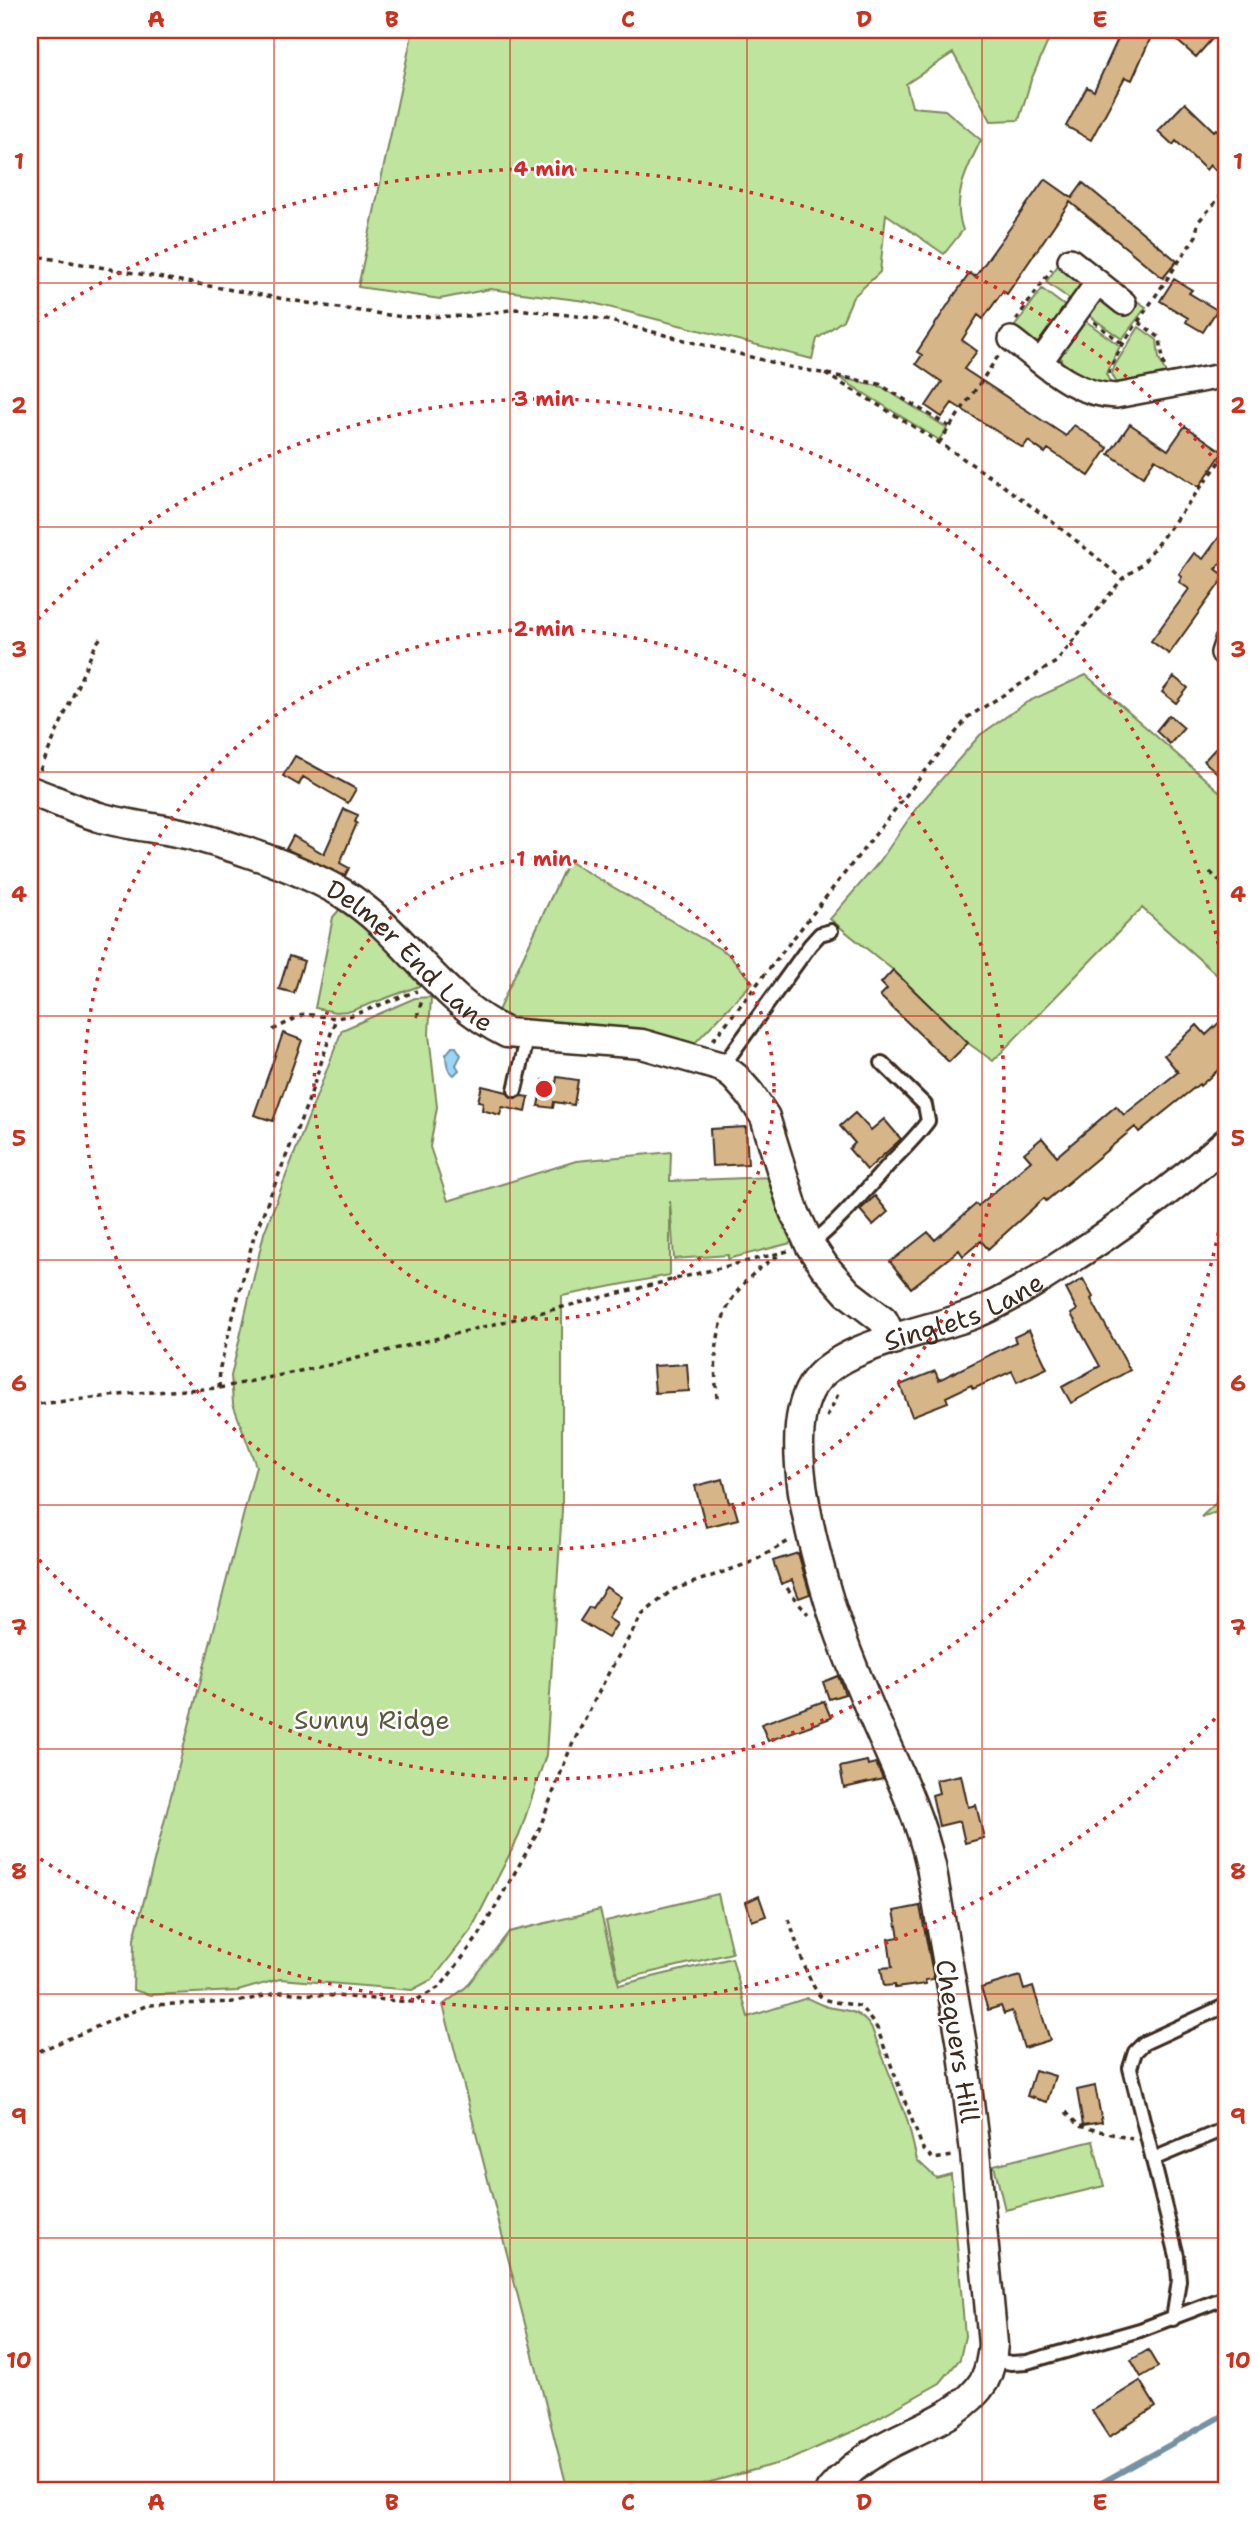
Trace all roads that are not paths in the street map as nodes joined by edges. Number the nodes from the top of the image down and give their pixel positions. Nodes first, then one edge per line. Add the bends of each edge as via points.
1 (1070, 260) dead end
2 (1098, 282) junction
3 (1124, 303) dead end
4 (1011, 339) road end
5 (1041, 361) junction
6 (1227, 375) edge
7 (30, 791) edge
8 (831, 931) dead end
9 (528, 1035) junction
10 (882, 1063) dead end
11 (722, 1067) junction
12 (515, 1090) dead end
13 (1227, 1142) edge
14 (810, 1245) junction
15 (893, 1340) junction
16 (810, 1529) joint
17 (1227, 2005) edge
18 (1227, 2128) edge
19 (1153, 2159) junction
20 (1227, 2297) edge
21 (1173, 2319) junction
22 (991, 2359) junction
23 (830, 2491) edge

1 - 2 street
2 - 3 street
2 - 5 street
4 - 5 street
5 - 6 street via 1079,388 1103,396
7 - 9 street, Delmer End Lane via 100,817 199,837 292,869 341,892 371,913 433,986 486,1023 507,1033
8 - 11 lane via 820,934 810,945
9 - 11 street, Delmer End Lane via 642,1044
9 - 12 lane
10 - 14 lane via 925,1105 928,1121
11 - 14 street, Delmer End Lane via 750,1094 765,1117 794,1212
13 - 15 street, Singlets Lane via 1172,1189 1031,1284 975,1314
14 - 15 street, Delmer End Lane via 848,1293 883,1320
15 - 16 street, Singlets Lane via 835,1364 823,1373 806,1400 799,1429
16 - 22 street, Chequers Hill via 850,1658 924,1836 962,2045 992,2319
17 - 19 lane via 1144,2043 1135,2052 1130,2068
18 - 19 lane
19 - 21 lane via 1177,2256
20 - 21 lane
21 - 22 lane via 1027,2362
22 - 23 street, Chequers Hill via 975,2392 939,2419 859,2463

